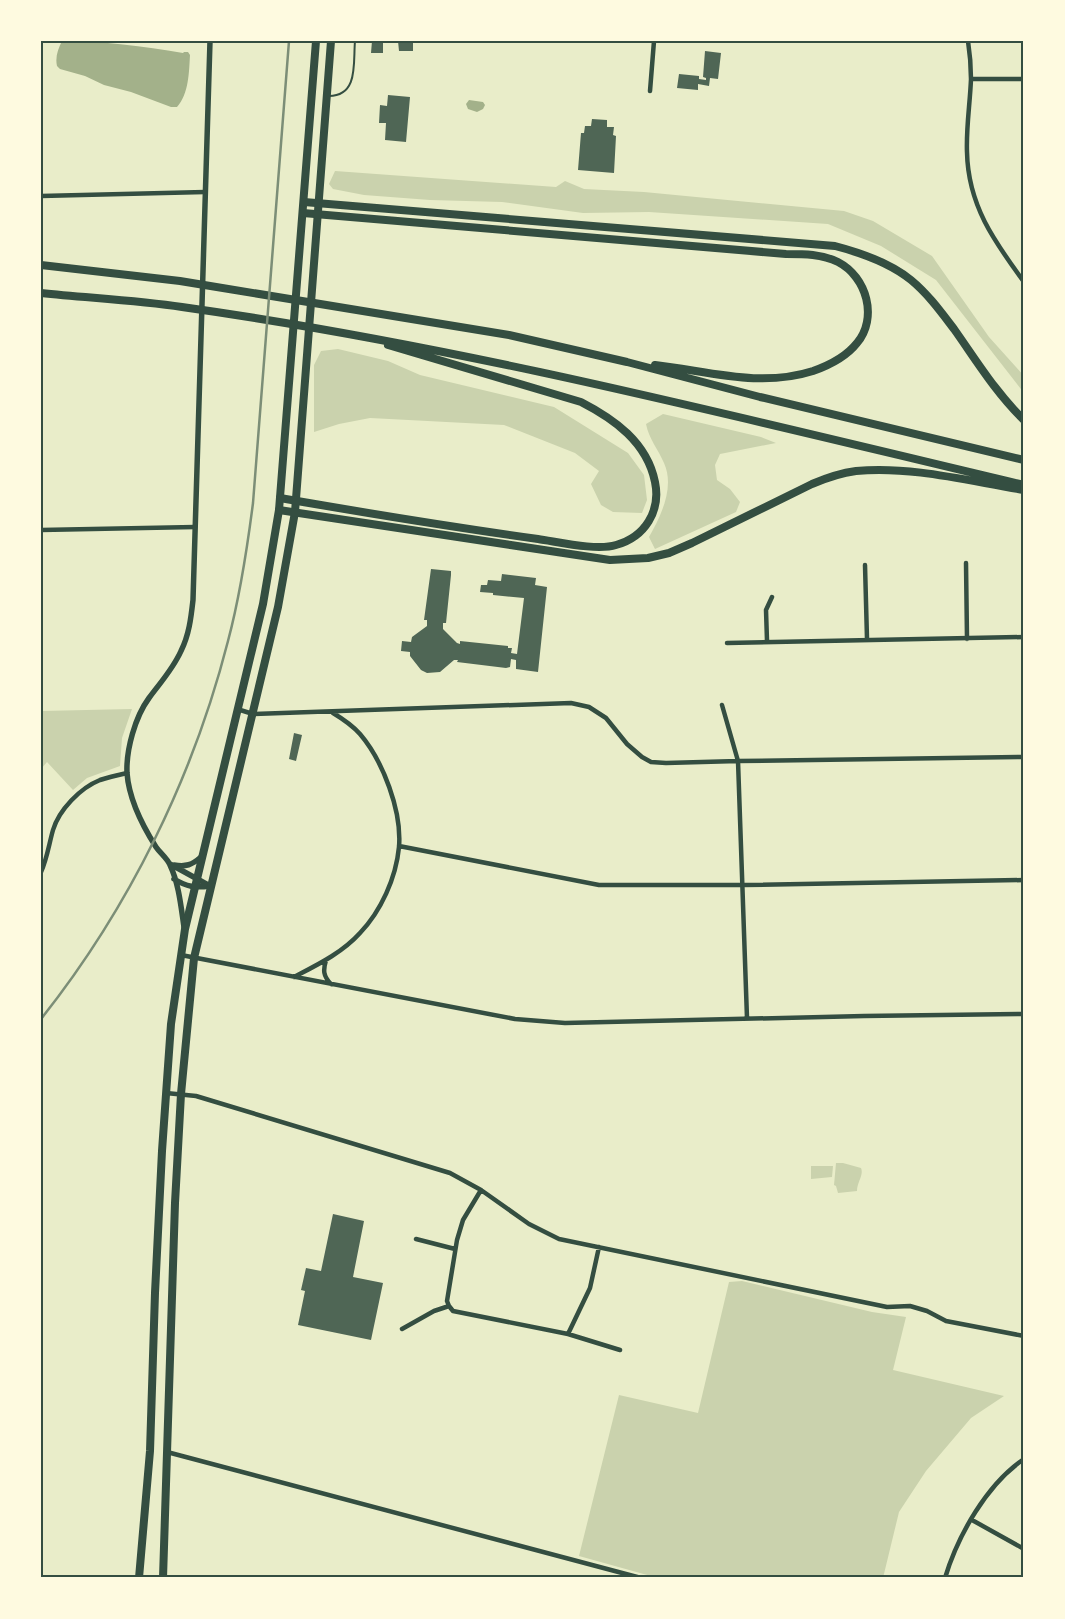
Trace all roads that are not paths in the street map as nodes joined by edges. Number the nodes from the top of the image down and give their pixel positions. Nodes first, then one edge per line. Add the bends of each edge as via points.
1 (210, 41) edge
2 (316, 41) edge
3 (331, 41) edge
4 (355, 41) edge
5 (654, 41) edge
6 (968, 41) edge
7 (1024, 79) edge
8 (971, 80) junction
9 (650, 90) dead end
10 (326, 96) junction
11 (205, 192) junction
12 (41, 196) edge
13 (304, 202) junction
14 (319, 203) junction
15 (303, 213) junction
16 (318, 214) junction
17 (41, 265) edge
18 (1024, 282) edge
19 (41, 293) edge
20 (364, 336) junction
21 (627, 362) junction
22 (1024, 420) edge
23 (1024, 460) edge
24 (1024, 485) edge
25 (1024, 490) edge
26 (280, 498) junction
27 (296, 500) junction
28 (279, 510) junction
29 (295, 512) junction
30 (195, 527) junction
31 (41, 530) edge
32 (966, 563) dead end
33 (864, 565) dead end
34 (772, 597) dead end
35 (1024, 637) edge
36 (867, 639) junction
37 (968, 639) junction
38 (767, 641) junction
39 (727, 643) dead end
40 (722, 705) dead end
41 (237, 709) junction
42 (332, 712) junction
43 (253, 714) junction
44 (1024, 757) edge
45 (738, 760) junction
46 (127, 773) junction
47 (399, 846) junction
48 (202, 857) junction
49 (170, 864) junction
50 (41, 872) edge
51 (197, 878) junction
52 (174, 879) junction
53 (1024, 880) edge
54 (743, 885) junction
55 (210, 886) junction
56 (194, 888) junction
57 (185, 930) junction
58 (181, 955) junction
59 (194, 958) junction
60 (326, 960) junction
61 (293, 977) junction
62 (332, 985) junction
63 (1024, 1014) edge
64 (747, 1018) junction
65 (166, 1093) junction
66 (181, 1094) junction
67 (481, 1190) junction
68 (416, 1239) dead end
69 (600, 1247) junction
70 (455, 1249) junction
71 (449, 1306) junction
72 (402, 1329) dead end
73 (568, 1334) junction
74 (1024, 1336) edge
75 (620, 1350) dead end
76 (150, 1451) junction
77 (168, 1452) junction
78 (1024, 1459) edge
79 (972, 1520) junction
80 (1024, 1549) edge
81 (139, 1578) edge
82 (163, 1578) edge
83 (642, 1578) edge
84 (945, 1578) edge

1 - 11 street
2 - 13 highway
3 - 10 highway
4 - 10 lane via 353,80 341,94
5 - 9 street
6 - 8 street
7 - 8 street
8 - 18 street via 967,152 971,186 989,232
10 - 14 highway
11 - 12 street
11 - 30 street
13 - 14 highway
13 - 15 highway
14 - 16 highway
14 - 22 highway via 835,246 856,251 912,280 928,296 1001,396
15 - 16 highway
15 - 26 highway
16 - 21 highway via 815,255 846,267 865,292 868,316 859,342 831,364 812,371 770,379 738,378
16 - 27 highway
17 - 21 highway via 180,281 338,306 482,330
19 - 20 highway via 179,306
20 - 24 highway via 481,358
20 - 27 highway via 581,402 602,413 632,437 650,463 656,484 655,509 651,519 635,537 614,546 582,545
21 - 23 highway
25 - 29 highway via 911,471 854,472 812,484 669,553 629,560 610,560
26 - 27 highway
26 - 28 highway
27 - 29 highway
28 - 29 highway
28 - 41 highway via 263,604
29 - 43 highway via 278,607
30 - 31 street
30 - 46 street via 194,600 188,634 171,669 138,717
32 - 37 street
33 - 36 street
34 - 38 street via 766,610
35 - 37 street
36 - 37 street
36 - 38 street
38 - 39 street
40 - 45 street
41 - 43 street
41 - 48 highway
42 - 43 street
42 - 45 street via 571,703 589,707 606,718 627,744 651,762
42 - 47 street via 359,733 374,754 396,809
43 - 55 highway
44 - 45 street
45 - 54 street
46 - 49 street via 140,818
46 - 50 street via 94,783 67,806 53,829
47 - 54 street via 599,885
47 - 60 street via 390,882 378,909 359,934
48 - 49 street via 185,866
48 - 51 highway
49 - 51 street
49 - 52 street
51 - 55 street
51 - 56 highway
52 - 56 street
52 - 57 street
53 - 54 street
54 - 64 street
55 - 56 street
55 - 59 highway
56 - 57 highway
57 - 58 highway
58 - 59 street
58 - 65 highway
59 - 61 street
59 - 66 highway
60 - 61 street
60 - 62 street via 324,974
61 - 62 street
62 - 64 street via 515,1019 565,1023
63 - 64 street
65 - 66 street
65 - 76 highway
66 - 67 street via 450,1173
66 - 77 highway
67 - 69 street via 552,1236
67 - 70 street via 463,1220
68 - 70 street
69 - 73 street via 590,1288
69 - 74 street via 886,1307 910,1306 946,1320
70 - 71 street via 447,1301
71 - 72 street
71 - 73 street via 453,1311
73 - 75 street
76 - 77 highway
76 - 81 highway
77 - 82 highway
77 - 83 street
78 - 79 street via 1002,1476
79 - 80 street
79 - 84 street via 960,1539

